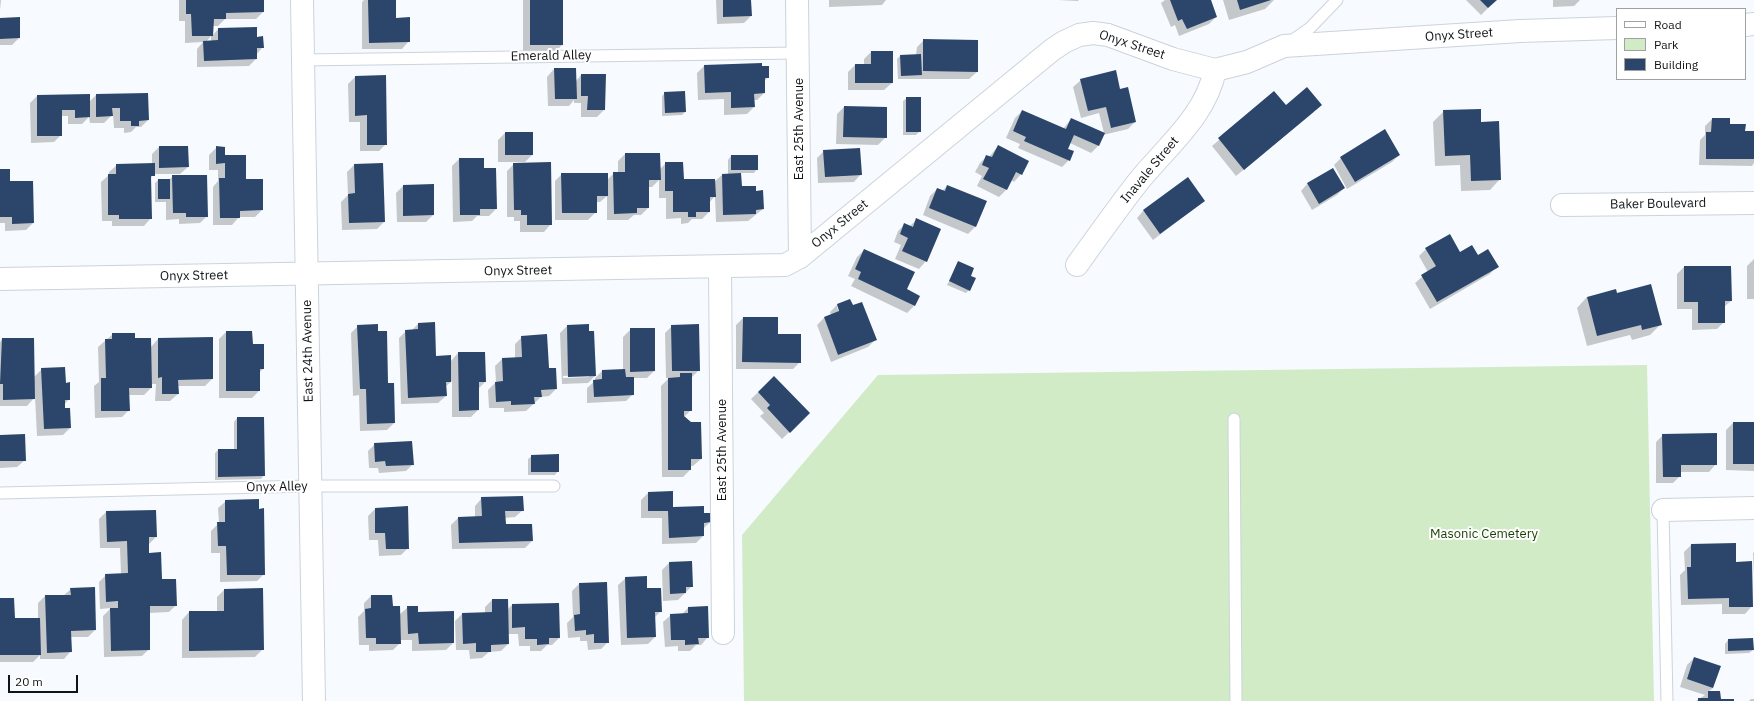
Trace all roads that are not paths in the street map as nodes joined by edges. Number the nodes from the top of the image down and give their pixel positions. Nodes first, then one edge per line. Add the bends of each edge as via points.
1 (302, 0) edge
2 (797, 0) edge
3 (1337, 0) edge
4 (1616, 28) edge
5 (1284, 46) junction
6 (798, 53) junction
7 (303, 60) junction
8 (1215, 70) junction
9 (1754, 202) edge
10 (1562, 206) dead end
11 (800, 258) junction
12 (1077, 265) dead end
13 (720, 267) junction
14 (307, 274) junction
15 (0, 279) edge
16 (1234, 419) dead end
17 (310, 486) junction
18 (554, 486) dead end
19 (0, 493) edge
20 (1754, 508) edge
21 (1663, 510) joint
22 (723, 633) dead end
23 (314, 701) edge
24 (1236, 701) edge
25 (1667, 701) edge

1 - 7 street, East 24th Avenue
2 - 6 street, East 25th Avenue
3 - 5 lane via 1310,28
4 - 5 street, Onyx Street via 1520,31
5 - 8 street, Onyx Street via 1230,68
6 - 7 lane, Emerald Alley
6 - 11 street, East 25th Avenue
7 - 14 street, East 24th Avenue
8 - 11 street, Onyx Street via 1173,59 1108,35 1078,35 1064,42
8 - 12 street, Inavale Street via 1205,100 1187,126 1139,181
9 - 10 street, Baker Boulevard
11 - 13 street, Onyx Street via 785,265
13 - 14 street, Onyx Street
13 - 22 street, East 25th Avenue
14 - 15 street, Onyx Street
14 - 17 street, East 24th Avenue
16 - 24 lane
17 - 18 lane, Onyx Alley
17 - 19 lane, Onyx Alley
17 - 23 street, East 24th Avenue
20 - 21 street
21 - 25 lane

